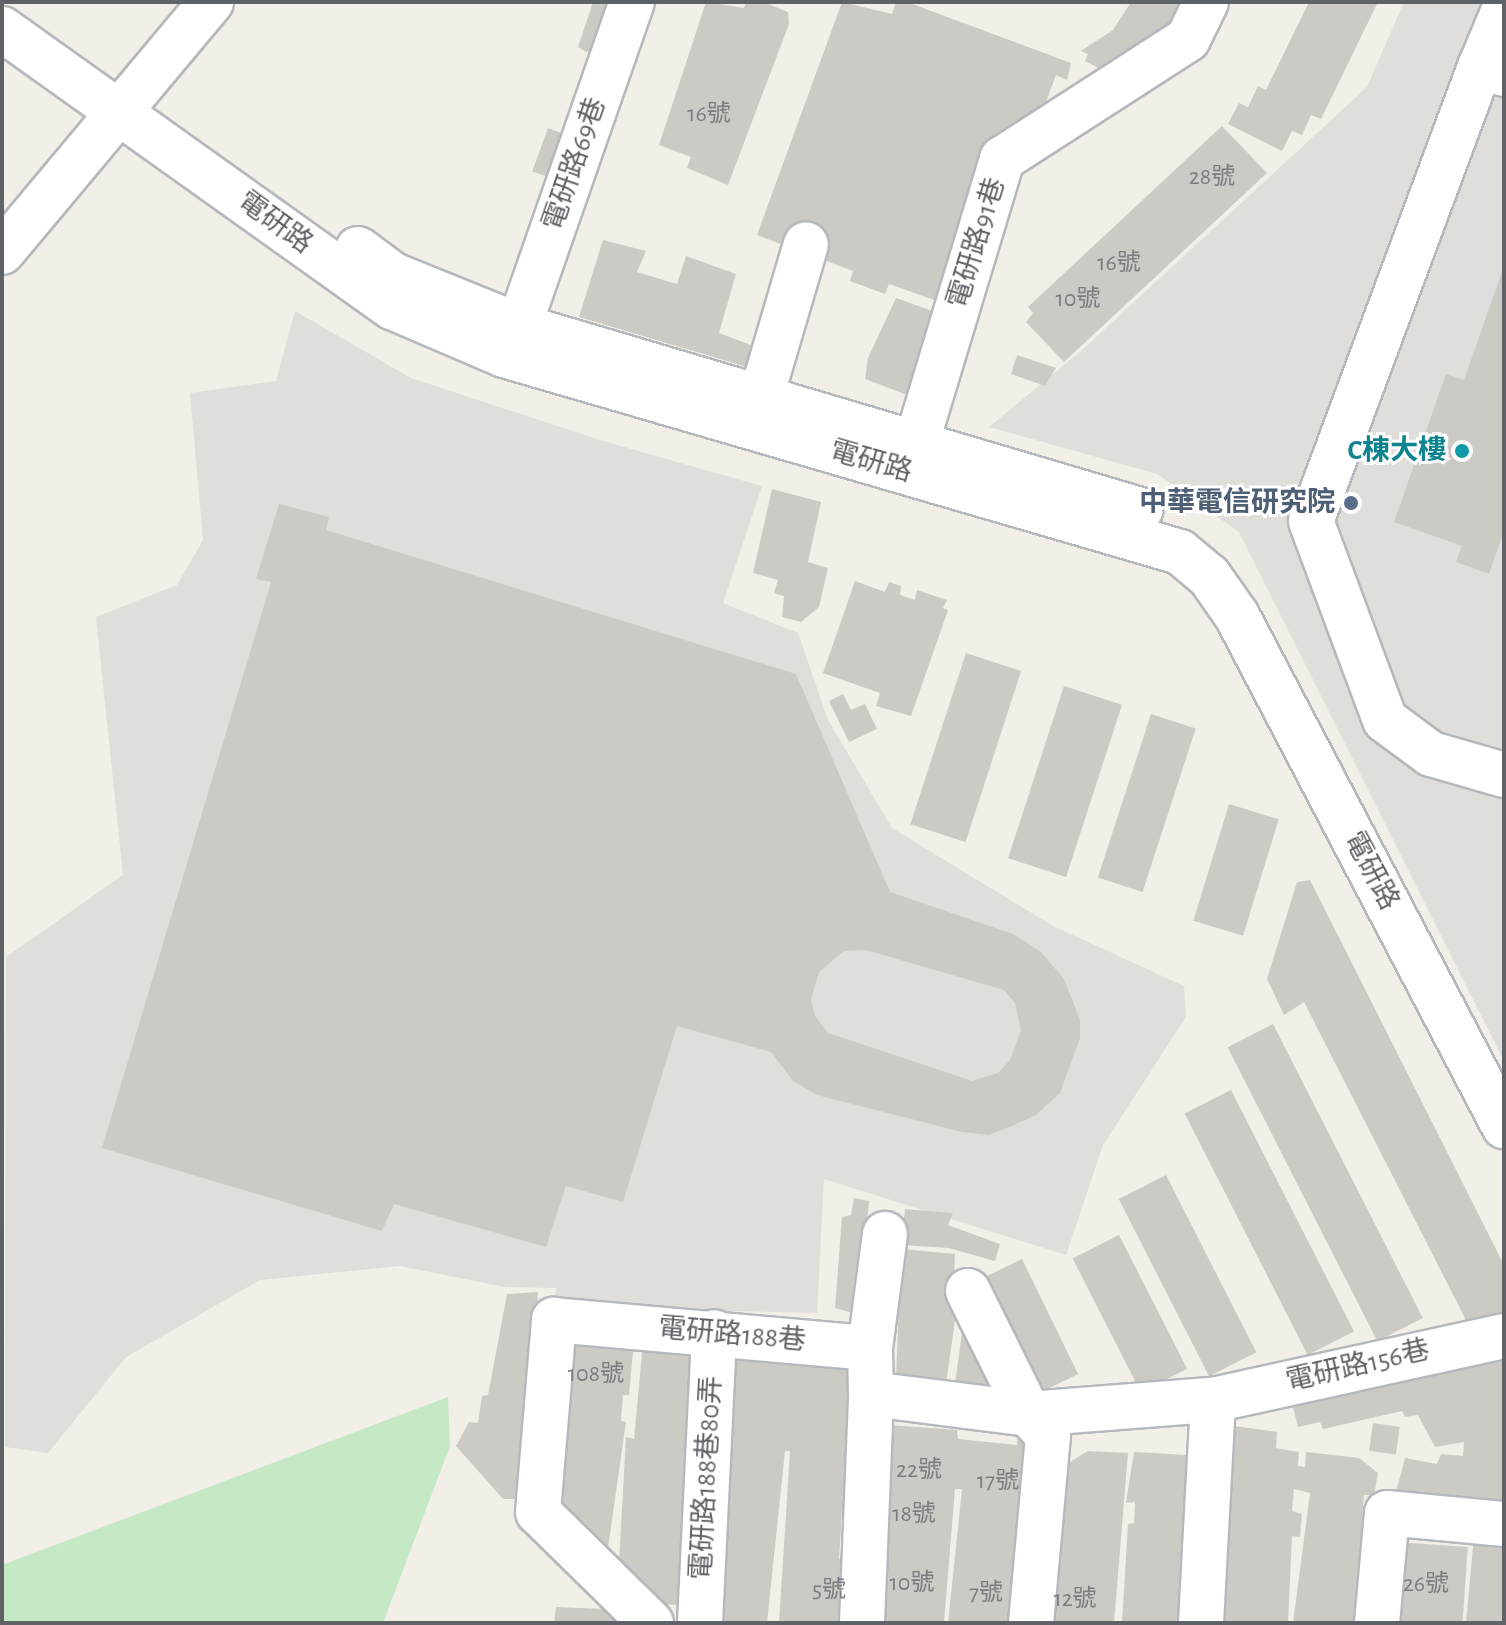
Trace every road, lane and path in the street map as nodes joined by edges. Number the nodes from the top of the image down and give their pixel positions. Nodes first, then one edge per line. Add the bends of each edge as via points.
1 (12, 2) edge
2 (211, 2) edge
3 (632, 2) edge
4 (1206, 2) edge
5 (1504, 10) edge
6 (2, 29) edge
7 (1492, 70) edge
8 (129, 102) junction
9 (806, 244) dead end
10 (2, 252) edge
11 (519, 326) junction
12 (761, 397) junction
13 (917, 441) junction
14 (1504, 775) edge
15 (1504, 1081) edge
16 (1504, 1126) edge
17 (885, 1234) dead end
18 (968, 1291) dead end
19 (714, 1332) junction
20 (1504, 1336) edge
21 (870, 1348) junction
22 (871, 1394) junction
23 (1213, 1400) junction
24 (1029, 1414) junction
25 (1504, 1524) edge
26 (651, 1623) edge
27 (700, 1623) edge
28 (862, 1623) edge
29 (1031, 1623) edge
30 (1201, 1623) edge
31 (1377, 1623) edge

1 - 8 street, 電研路
2 - 8 street
3 - 11 street, 電研路69巷
4 - 13 street, 電研路91巷 via 1188,39 1002,159
5 - 7 street
6 - 8 street, 電研路
7 - 14 street via 1311,521 1385,720 1431,754
8 - 10 street
8 - 11 street, 電研路 via 393,275
8 - 16 street, 電研路 via 392,307 504,355 1180,552 1209,576 1237,616
9 - 12 street
11 - 12 street, 電研路
12 - 13 street, 電研路
13 - 15 street, 電研路 via 1196,531 1256,591 1427,944
17 - 21 street
18 - 24 street
19 - 21 street, 電研路188巷
19 - 26 street, 電研路188巷 via 554,1320 538,1512
19 - 27 street, 電研路188巷80弄
20 - 23 street, 電研路156巷
21 - 22 street
22 - 24 street
22 - 28 street
23 - 24 street
23 - 30 street
24 - 29 street via 1048,1436
25 - 31 street via 1387,1513

